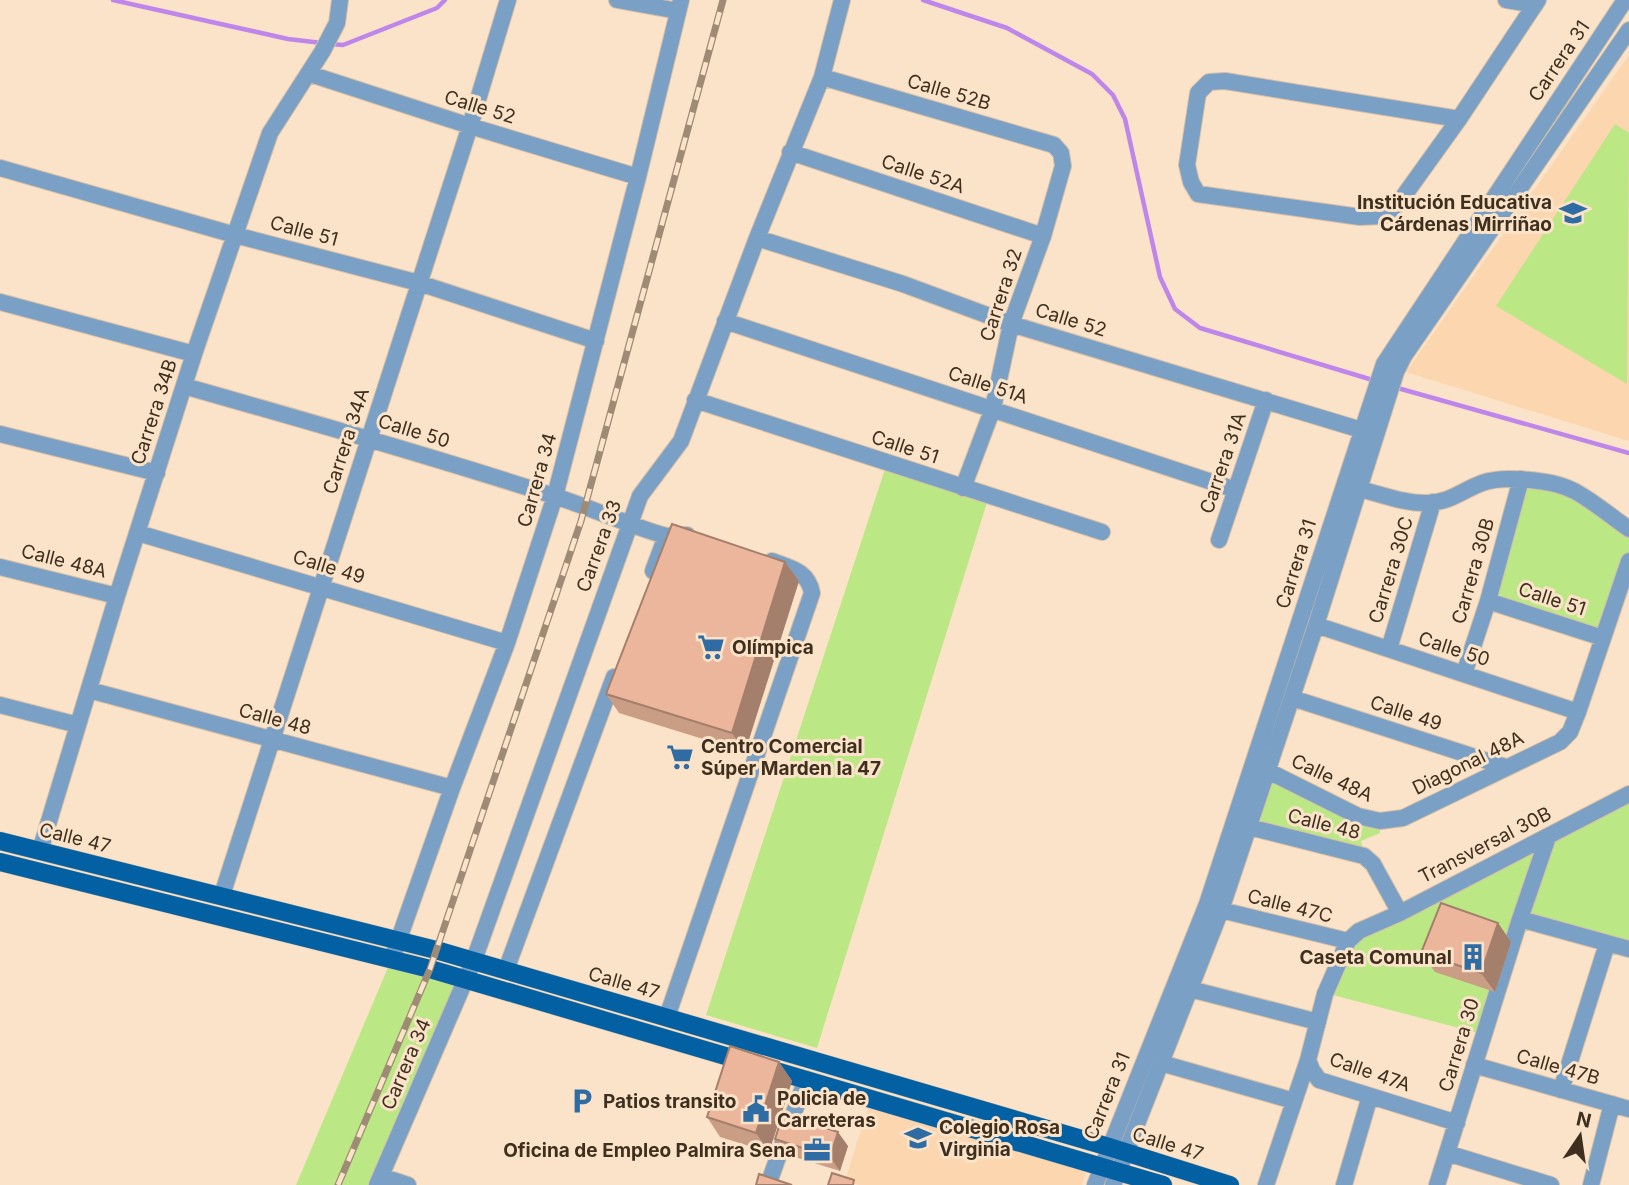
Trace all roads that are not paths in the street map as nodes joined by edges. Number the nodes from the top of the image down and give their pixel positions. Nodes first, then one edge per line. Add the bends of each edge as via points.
1 (340, 0) edge
2 (508, 0) edge
3 (617, 0) edge
4 (842, 0) edge
5 (1506, 0) edge
6 (1625, 0) edge
7 (1536, 2) edge
8 (679, 5) edge
9 (1629, 30) edge
10 (310, 74) junction
11 (822, 77) junction
12 (1459, 119) junction
13 (470, 126) junction
14 (790, 152) junction
15 (1061, 153) joint
16 (0, 168) edge
17 (638, 177) junction
18 (235, 235) junction
19 (1042, 236) junction
20 (757, 238) junction
21 (419, 284) junction
22 (0, 302) edge
23 (725, 321) junction
24 (1011, 324) junction
25 (596, 341) junction
26 (194, 354) junction
27 (1388, 372) junction
28 (184, 386) junction
29 (695, 400) junction
30 (1266, 400) junction
31 (993, 408) junction
32 (1369, 432) junction
33 (0, 435) edge
34 (368, 439) junction
35 (157, 473) junction
36 (1521, 479) junction
37 (963, 488) junction
38 (1359, 489) junction
39 (1236, 490) junction
40 (555, 496) junction
41 (1433, 502) junction
42 (630, 524) junction
43 (1629, 529) edge
44 (1102, 532) dead end
45 (138, 533) junction
46 (699, 534) edge
47 (666, 536) junction
48 (1219, 540) dead end
49 (751, 554) edge
50 (1629, 561) edge
51 (0, 567) edge
52 (321, 587) junction
53 (647, 587) edge
54 (117, 596) junction
55 (1488, 601) junction
56 (1316, 625) junction
57 (1603, 638) junction
58 (508, 643) junction
59 (1389, 649) junction
60 (619, 664) edge
61 (1464, 674) junction
62 (89, 690) junction
63 (1292, 698) junction
64 (0, 705) edge
65 (1578, 712) junction
66 (78, 725) junction
67 (272, 740) junction
68 (1506, 767) junction
69 (1268, 771) junction
70 (452, 788) junction
71 (1629, 794) edge
72 (1380, 821) joint
73 (1249, 827) junction
74 (1548, 837) junction
75 (0, 841) edge
76 (40, 851) junction
77 (0, 862) edge
78 (222, 895) junction
79 (1221, 911) junction
80 (1400, 913) junction
81 (1520, 919) junction
82 (1353, 936) junction
83 (399, 939) junction
84 (1607, 944) junction
85 (1629, 949) edge
86 (392, 958) junction
87 (474, 960) junction
88 (506, 970) junction
89 (466, 979) junction
90 (1181, 997) junction
91 (667, 1017) junction
92 (1318, 1022) junction
93 (1161, 1063) junction
94 (1310, 1065) junction
95 (1475, 1065) junction
96 (806, 1079) junction
97 (1562, 1090) junction
98 (1370, 1096) junction
99 (1294, 1101) junction
100 (1612, 1104) junction
101 (1629, 1109) edge
102 (1457, 1123) junction
103 (1117, 1150) junction
104 (1447, 1153) junction
105 (1111, 1174) edge
106 (379, 1180) edge
107 (408, 1185) edge
108 (768, 1185) edge
109 (1095, 1185) edge
110 (1163, 1185) edge
111 (1230, 1185) edge
112 (1266, 1185) edge
113 (1344, 1185) edge
114 (1437, 1185) edge
115 (1551, 1185) edge
116 (1591, 1185) edge

1 - 10 street, Carrera 34B via 337,23
2 - 13 street, Carrera 34A
3 - 8 street
4 - 11 street, Carrera 33
5 - 7 street
6 - 27 street, Carrera 31 via 1384,364
7 - 12 street
8 - 17 street, Carrera 34
9 - 27 street, Carrera 31 via 1404,356
10 - 13 street, Calle 52
10 - 18 street, Carrera 34B via 270,134
11 - 14 street, Carrera 33
11 - 15 street, Calle 52B via 1054,145
12 - 12 street via 1398,204 1383,216 1360,217 1198,194 1187,165 1198,93 1209,82
13 - 17 street, Calle 52
13 - 21 street, Carrera 34A
14 - 19 street, Calle 52A
14 - 20 street, Carrera 33
15 - 19 street, Carrera 32 via 1063,166
16 - 18 street, Calle 51
17 - 25 street, Carrera 34
18 - 21 street, Calle 51
18 - 26 street, Carrera 34B
19 - 24 street, Carrera 32
20 - 23 street, Carrera 33
20 - 24 street, Calle 52
21 - 25 street, Calle 51
21 - 34 street, Carrera 34A
22 - 26 street
23 - 29 street, Carrera 33
23 - 31 street, Calle 51A
24 - 30 street, Calle 52
24 - 31 street, Carrera 32
25 - 40 street, Carrera 34
26 - 28 street, Carrera 34B
27 - 32 street, Carrera 31
28 - 34 street, Calle 50
28 - 35 street, Carrera 34B
29 - 37 street, Calle 51
29 - 42 street, Carrera 33 via 681,441 640,496
30 - 32 street, Calle 52
30 - 39 street, Carrera 31A
31 - 37 street, Carrera 32
31 - 39 street, Calle 51A
32 - 38 street, Carrera 31
32 - 90 street, Carrera 31 via 1207,904
33 - 35 street
34 - 40 street, Calle 50
34 - 52 street, Carrera 34A
35 - 45 street, Carrera 34B
36 - 41 street via 1481,484 1452,500
36 - 43 street via 1571,489
36 - 55 street, Carrera 30B
37 - 44 street, Calle 51
38 - 41 street via 1407,501
38 - 56 street, Carrera 31
39 - 48 street, Carrera 31A
40 - 42 street, Calle 50
40 - 58 street, Carrera 34
41 - 59 street, Carrera 30C
42 - 47 street, Calle 50
42 - 87 street, Carrera 33
45 - 52 street, Calle 49
45 - 54 street, Carrera 34B
46 - 47 street
47 - 53 street
49 - 91 street via 803,573 812,593
50 - 57 street
51 - 54 street, Calle 48A
52 - 58 street, Calle 49
52 - 67 street, Carrera 34A
54 - 62 street, Carrera 34B
55 - 57 street, Calle 51
55 - 61 street, Carrera 30B
56 - 59 street, Calle 50
56 - 63 street, Carrera 31
57 - 65 street
58 - 70 street, Carrera 34
59 - 61 street, Calle 50
60 - 88 street
61 - 65 street, Calle 50
62 - 66 street, Carrera 34B
62 - 67 street, Calle 48
63 - 68 street, Calle 49
63 - 69 street, Carrera 31
64 - 66 street
65 - 68 street, Diagonal 48A via 1560,742
66 - 76 street, Carrera 34B
67 - 70 street, Calle 48
67 - 78 street, Carrera 34A
68 - 72 street, Diagonal 48A via 1403,818
69 - 72 street, Calle 48A via 1358,816
69 - 73 street, Carrera 31
70 - 83 street, Carrera 34
71 - 74 street, Transversal 30B
73 - 79 street, Carrera 31
73 - 80 street, Calle 48 via 1364,856
74 - 80 street, Transversal 30B
74 - 81 street, Carrera 30
75 - 76 main road, Calle 47
76 - 78 main road, Calle 47
77 - 86 main road
78 - 83 main road, Calle 47
79 - 82 street, Calle 47C
79 - 90 street, Carrera 31
80 - 82 street, Transversal 30B
81 - 84 street
81 - 95 street, Carrera 30
82 - 92 street via 1325,994
83 - 86 street, Carrera 34
83 - 87 main road, Calle 47
84 - 85 street
84 - 97 street
86 - 89 main road
87 - 88 main road, Calle 47
87 - 89 street, Carrera 34
88 - 91 main road, Calle 47
89 - 96 main road
89 - 106 street, Carrera 34
90 - 92 street
90 - 93 street, Carrera 31
90 - 103 street, Carrera 31
91 - 103 main road, Calle 47
92 - 94 street
93 - 99 street
93 - 103 street, Carrera 31
94 - 98 street, Calle 47A via 1319,1080
94 - 99 street
95 - 97 street, Calle 47B
95 - 102 street, Carrera 30
96 - 105 main road
96 - 108 street
97 - 100 street, Calle 47B
98 - 102 street, Calle 47A
98 - 113 street
99 - 112 street
100 - 101 street, Calle 47B
100 - 116 street
102 - 104 street, Carrera 30
103 - 105 street, Carrera 31
103 - 111 main road, Calle 47
104 - 114 street, Carrera 30
104 - 115 street
105 - 109 street, Carrera 31
105 - 110 main road
106 - 107 street

